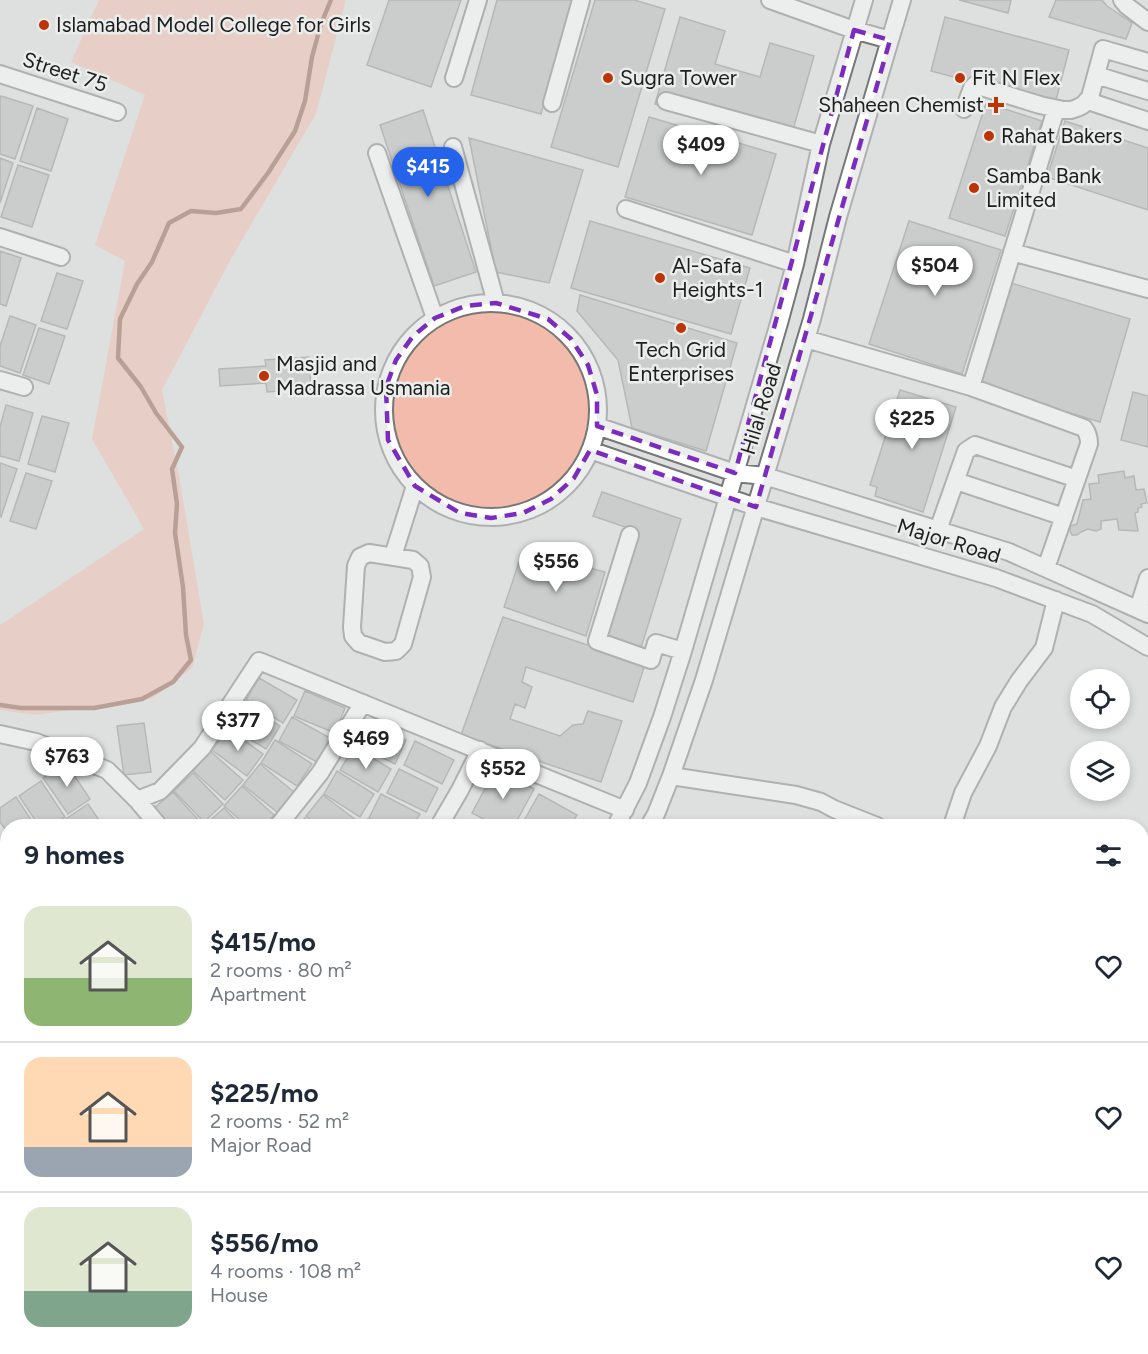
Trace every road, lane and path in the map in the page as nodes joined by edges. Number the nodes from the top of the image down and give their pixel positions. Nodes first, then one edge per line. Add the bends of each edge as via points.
1 (478, 0) edge
2 (581, 0) edge
3 (770, 0) edge
4 (864, 0) edge
5 (902, 0) edge
6 (1122, 0) edge
7 (1148, 22) edge
8 (855, 30) junction
9 (890, 40) junction
10 (1148, 62) edge
11 (0, 74) edge
12 (1096, 75) junction
13 (454, 78) dead end
14 (1148, 91) edge
15 (1090, 97) junction
16 (666, 101) dead end
17 (552, 103) dead end
18 (964, 109) dead end
19 (1056, 109) junction
20 (117, 112) dead end
21 (1148, 121) edge
22 (821, 144) junction
23 (453, 147) dead end
24 (377, 153) dead end
25 (626, 209) dead end
26 (0, 237) edge
27 (1012, 252) junction
28 (61, 257) dead end
29 (795, 264) junction
30 (1148, 290) edge
31 (496, 303) junction
32 (435, 318) junction
33 (806, 339) junction
34 (0, 380) edge
35 (24, 387) dead end
36 (970, 387) junction
37 (597, 426) junction
38 (590, 450) junction
39 (735, 472) junction
40 (765, 476) junction
41 (1077, 479) junction
42 (956, 481) junction
43 (415, 486) junction
44 (728, 497) junction
45 (756, 507) junction
46 (1064, 517) junction
47 (938, 530) junction
48 (630, 535) dead end
49 (393, 556) junction
50 (1046, 568) junction
51 (1148, 578) edge
52 (1056, 600) junction
53 (1143, 612) edge
54 (1148, 647) edge
55 (683, 651) junction
56 (363, 704) junction
57 (0, 734) edge
58 (480, 750) junction
59 (671, 776) junction
60 (137, 800) junction
61 (625, 810) junction
62 (152, 819) edge
63 (284, 819) edge
64 (443, 819) edge
65 (620, 819) edge
66 (653, 819) edge
67 (859, 819) edge
68 (954, 819) edge

1 - 13 street
2 - 17 street
3 - 8 street
4 - 8 street, Hilal Road
5 - 9 street, Hilal Road
6 - 7 street
8 - 9 street
8 - 22 street, Hilal Road
9 - 33 street, Hilal Road
10 - 12 street via 1103,49
11 - 20 street, Street 75
12 - 14 street
12 - 15 street
15 - 19 street via 1077,108
15 - 21 street via 1097,105
16 - 22 street
18 - 19 street via 975,85
19 - 27 street
22 - 29 street, Hilal Road
23 - 31 street
24 - 32 street
25 - 29 street
26 - 28 street
27 - 30 street
27 - 36 street
29 - 39 street, Hilal Road
31 - 32 street via 465,306
31 - 37 street via 519,306 548,319 571,339 588,365 597,395
32 - 43 street via 407,344 386,387 384,414 388,440 399,465
33 - 36 street
33 - 40 street, Hilal Road
34 - 35 street
36 - 41 street via 1084,428 1089,444
37 - 38 street
37 - 39 street, Major Road
38 - 43 street via 574,477 551,499 523,513 491,518 460,513 436,503
38 - 44 street, Major Road
39 - 40 street, Major Road
39 - 44 street, Hilal Road
40 - 45 street, Hilal Road
40 - 47 street, Major Road
41 - 42 street via 975,445 966,451
41 - 46 street
42 - 46 street
42 - 47 street
43 - 49 street
44 - 45 street, Major Road
44 - 55 street, Hilal Road
45 - 52 street, Major Road via 996,578
45 - 59 street, Hilal Road
46 - 50 street
47 - 50 street, Major Road
48 - 55 street via 597,641 651,660 656,643
49 - 49 street via 413,560 420,566 422,577 403,644 396,651 385,652 359,643 353,636 356,566 360,557 369,553
50 - 53 street, Major Road
51 - 53 street
52 - 54 street, Major Road via 1092,614
52 - 68 street via 1044,648 1003,707
55 - 61 street, Hilal Road
56 - 58 street
56 - 60 street via 259,661 202,748 160,791
56 - 63 street via 320,773
57 - 60 street via 36,742 107,770
58 - 61 street
58 - 64 street
59 - 66 street, Hilal Road
59 - 67 street via 803,797
60 - 62 street
61 - 65 street, Hilal Road

